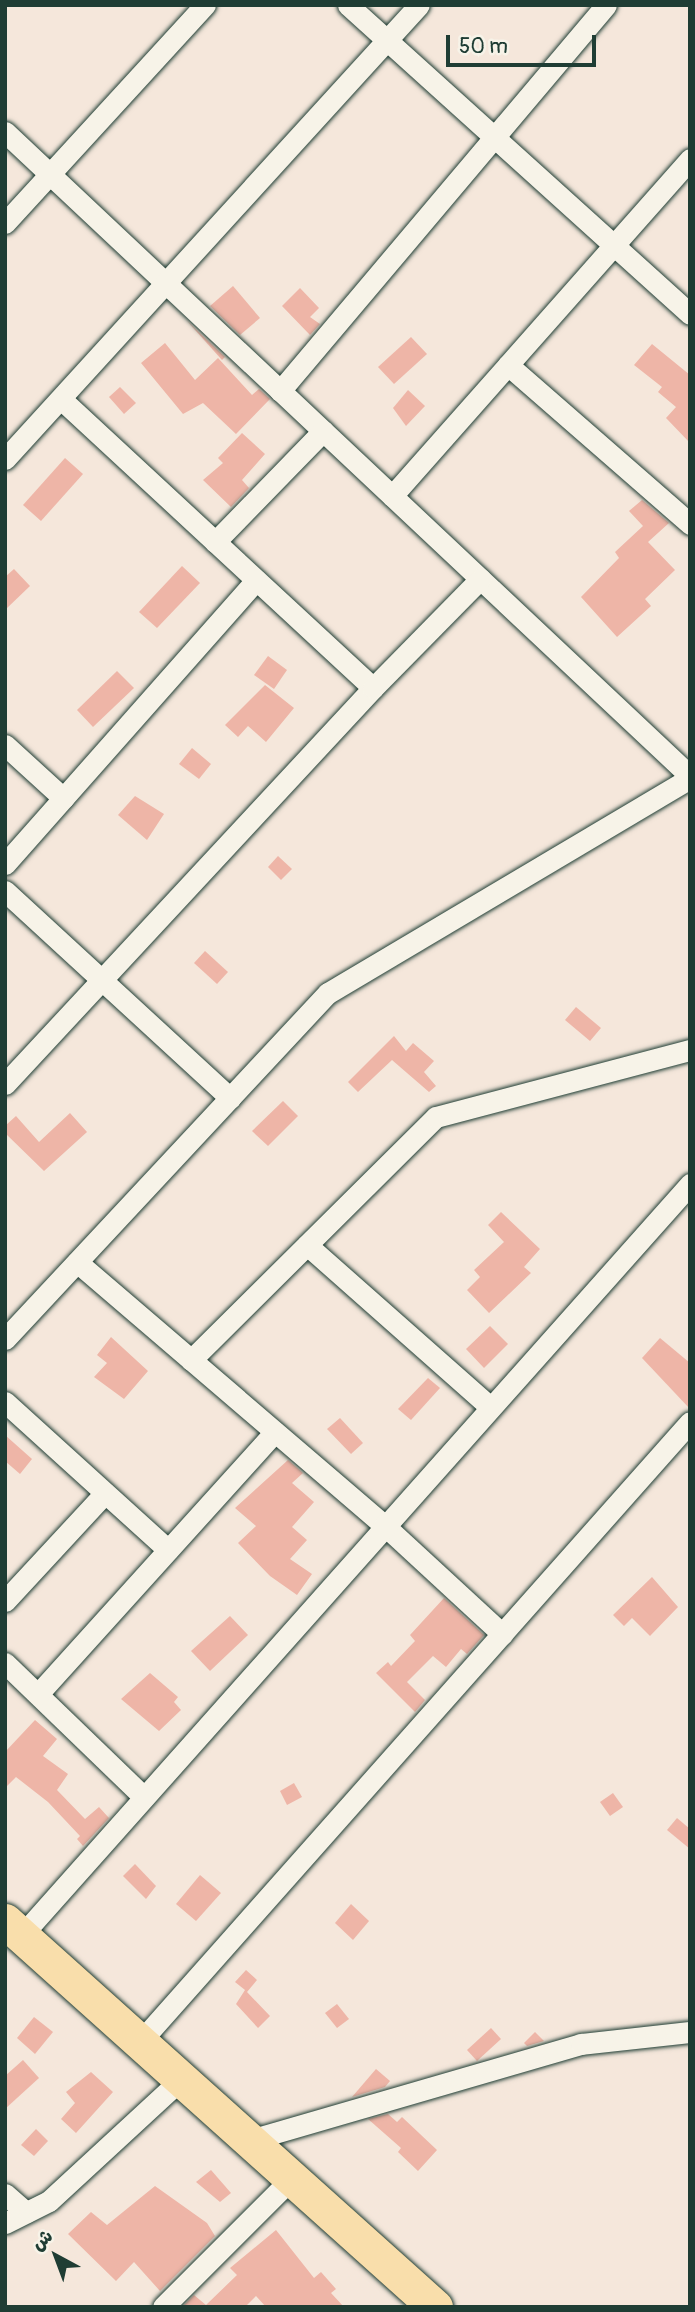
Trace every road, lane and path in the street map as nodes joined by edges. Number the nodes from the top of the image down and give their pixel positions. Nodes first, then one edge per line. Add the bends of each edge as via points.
1 (205, 5) edge
2 (348, 5) edge
3 (419, 5) edge
4 (606, 5) edge
5 (388, 42) junction
6 (5, 132) edge
7 (496, 139) junction
8 (690, 159) edge
9 (50, 174) junction
10 (5, 223) edge
11 (614, 246) junction
12 (167, 284) junction
13 (690, 314) edge
14 (508, 365) junction
15 (280, 391) junction
16 (61, 399) junction
17 (323, 432) junction
18 (5, 459) edge
19 (392, 496) junction
20 (690, 524) edge
21 (215, 542) junction
22 (256, 579) junction
23 (480, 579) junction
24 (373, 688) junction
25 (5, 745) edge
26 (690, 777) edge
27 (63, 798) junction
28 (5, 864) edge
29 (5, 891) edge
30 (102, 981) junction
31 (690, 1050) edge
32 (5, 1084) edge
33 (230, 1098) junction
34 (690, 1184) edge
35 (307, 1245) junction
36 (76, 1262) junction
37 (6, 1337) edge
38 (191, 1360) junction
39 (5, 1402) edge
40 (490, 1407) junction
41 (690, 1422) edge
42 (275, 1432) junction
43 (106, 1493) junction
44 (384, 1525) junction
45 (168, 1550) junction
46 (5, 1601) edge
47 (502, 1634) junction
48 (5, 1663) edge
49 (38, 1694) junction
50 (144, 1797) junction
51 (13, 1928) edge
52 (690, 2032) edge
53 (139, 2043) junction
54 (179, 2081) junction
55 (247, 2141) junction
56 (291, 2179) junction
57 (5, 2194) edge
58 (26, 2212) junction
59 (5, 2223) edge
60 (163, 2307) edge
61 (435, 2307) edge

1 - 9 street
2 - 5 street
3 - 5 street
4 - 7 street
5 - 7 street
5 - 12 street
6 - 9 street
7 - 11 street
7 - 15 street
8 - 11 street
9 - 10 street
9 - 12 street
11 - 13 street
11 - 14 street
12 - 15 street
12 - 16 street
14 - 19 street
14 - 20 street
15 - 17 street
16 - 18 street
16 - 21 street
17 - 19 street
17 - 21 street
19 - 23 street
21 - 22 street
22 - 24 street
22 - 27 street
23 - 24 street
23 - 26 street
24 - 30 street
25 - 27 street
26 - 33 street via 328,993
27 - 28 street
29 - 30 street
30 - 32 street
30 - 33 street
31 - 35 street via 436,1117
33 - 36 street
34 - 40 street
35 - 38 street
35 - 40 street
36 - 37 street
36 - 38 street
38 - 42 street
39 - 43 street
40 - 44 street
41 - 47 street
42 - 44 street
42 - 45 street
43 - 45 street
43 - 46 street
44 - 47 street
44 - 50 street
45 - 49 street
47 - 53 street
48 - 49 street
49 - 50 street
50 - 51 street
51 - 53 main road
52 - 55 street via 581,2044
53 - 54 main road
54 - 55 main road
54 - 58 street via 49,2201
55 - 56 main road
56 - 60 street
56 - 61 main road
57 - 58 street
58 - 59 street

